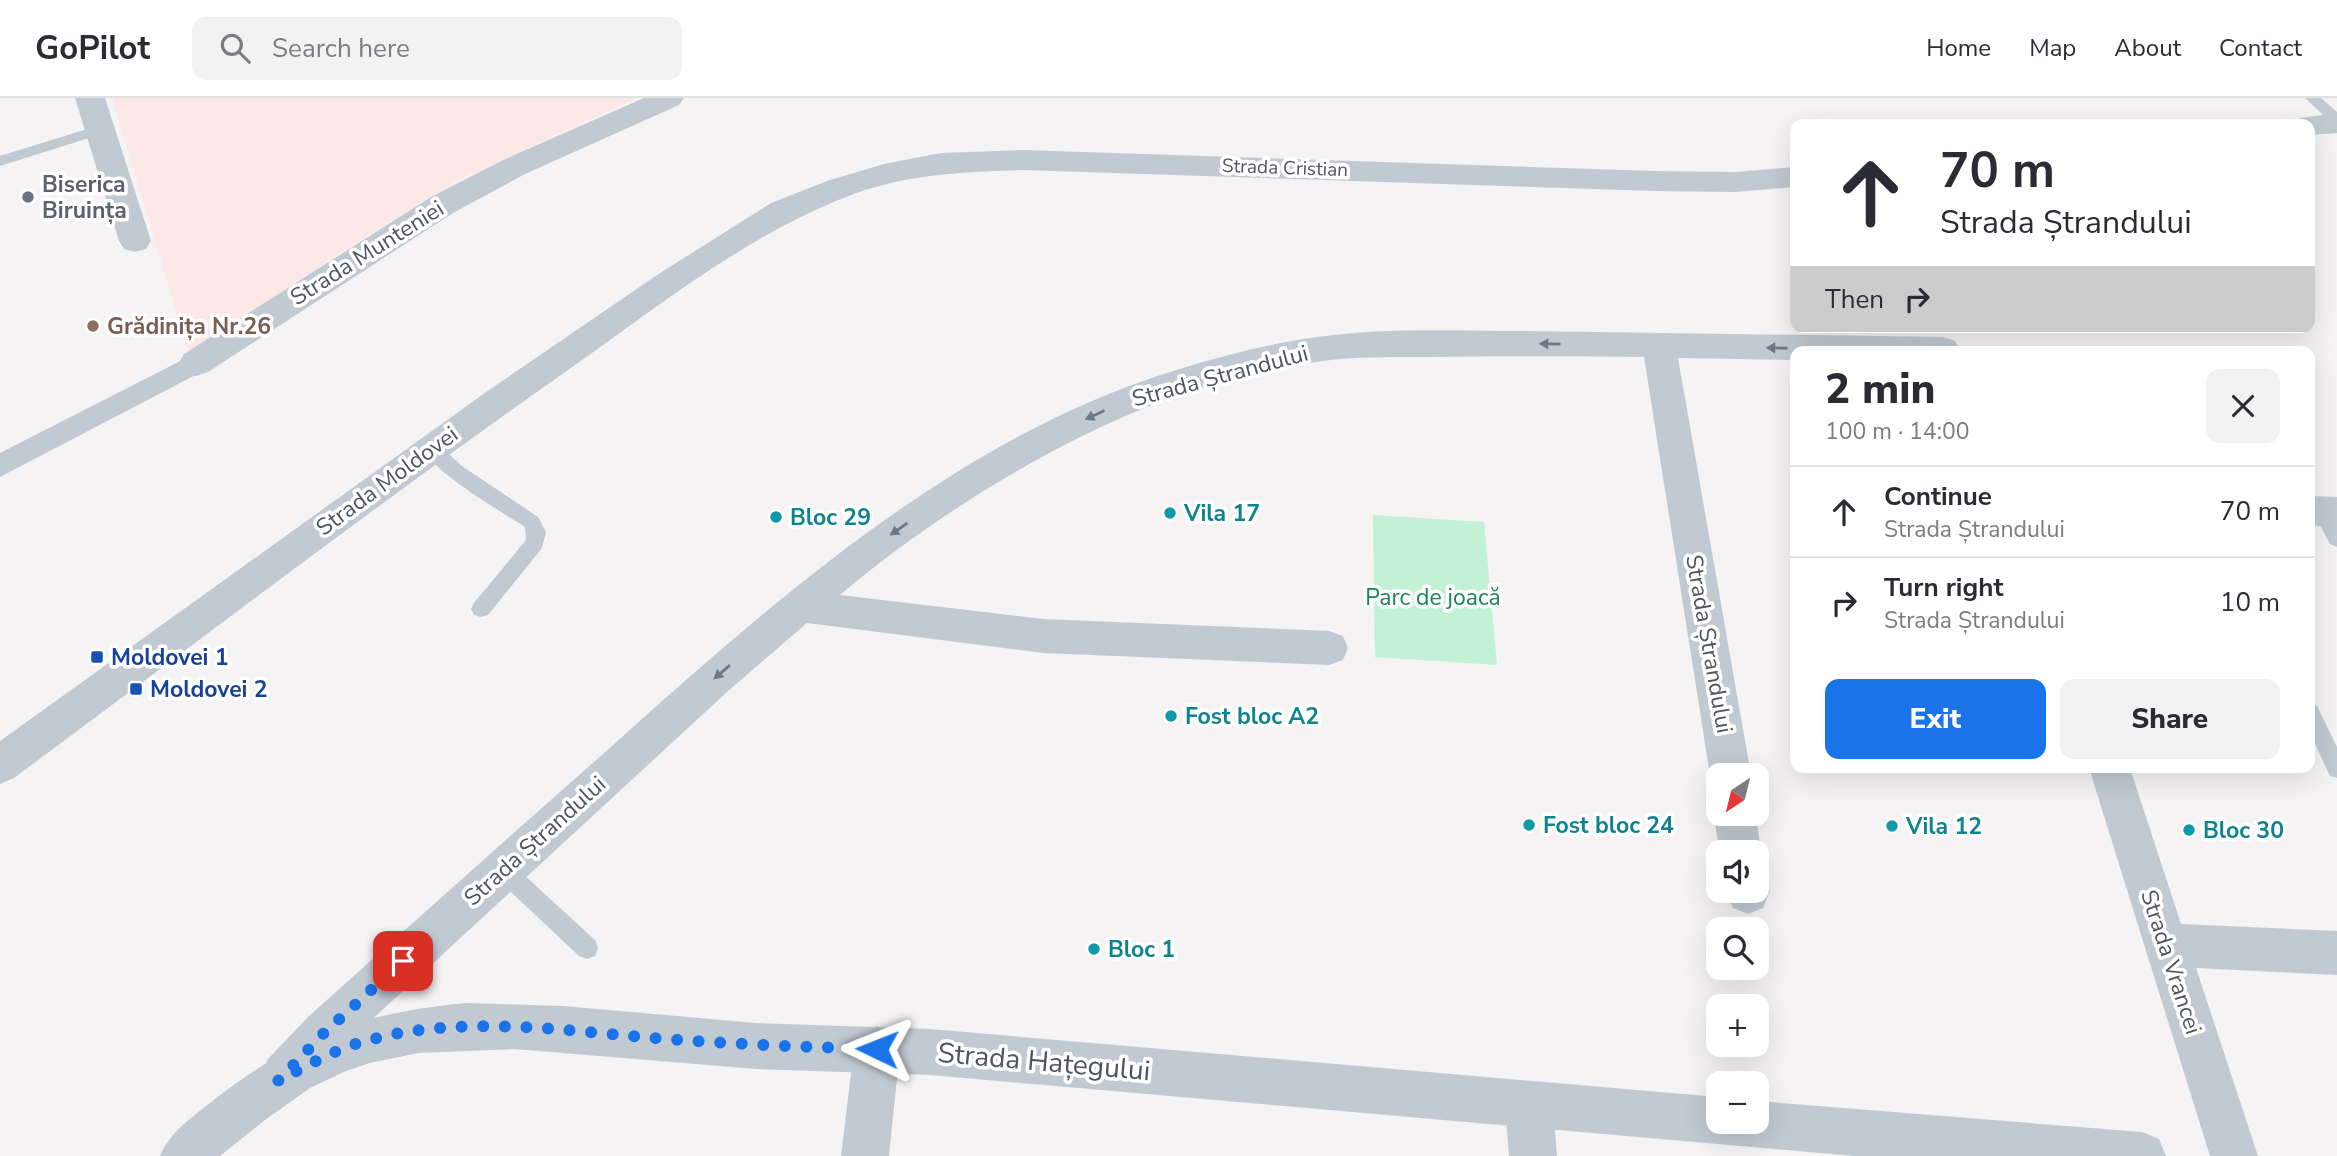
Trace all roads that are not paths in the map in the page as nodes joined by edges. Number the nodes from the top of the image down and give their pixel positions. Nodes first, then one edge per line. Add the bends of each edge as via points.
1 (90, 98) edge
2 (669, 98) edge
3 (2312, 98) edge
4 (2337, 122) edge
5 (2315, 124) edge
6 (100, 130) junction
7 (0, 161) edge
8 (1790, 177) edge
9 (782, 211) joint
10 (135, 241) dead end
11 (1940, 343) edge
12 (1659, 346) junction
13 (196, 363) joint
14 (432, 449) junction
15 (0, 466) edge
16 (798, 606) junction
17 (481, 609) dead end
18 (1329, 648) dead end
19 (2315, 723) edge
20 (1729, 763) edge
21 (0, 765) edge
22 (2337, 769) edge
23 (2111, 773) edge
24 (503, 870) junction
25 (2166, 945) junction
26 (587, 948) dead end
27 (2337, 953) edge
28 (369, 1040) joint
29 (877, 1049) junction
30 (278, 1081) junction
31 (1529, 1105) junction
32 (1706, 1120) edge
33 (1769, 1125) edge
34 (184, 1156) edge
35 (865, 1156) edge
36 (1532, 1156) edge
37 (2142, 1156) edge
38 (2234, 1156) edge

1 - 6 street
2 - 13 street, Strada Munteniei via 514,167 442,205
3 - 4 lane
4 - 5 street
6 - 7 lane
6 - 10 street
8 - 9 street, Strada Cristian via 1655,181 978,161 884,174
9 - 14 street, Strada Moldovei via 583,340
11 -> 12 street, Strada Ștrandului
12 -> 16 street, Strada Ștrandului via 1528,343 1318,349 1185,380 1093,415 997,467 899,529
12 - 20 street, Strada Ștrandului
13 - 15 street, Strada Munteniei
14 - 17 lane via 456,471 532,522 537,532 535,543
14 - 21 street, Strada Moldovei
16 - 18 street via 1043,636
16 -> 24 street, Strada Ștrandului
19 - 22 lane
23 - 25 street, Strada Vrancei
24 - 26 lane
24 - 30 street, Strada Ștrandului via 324,1033
25 - 27 street
25 - 38 street, Strada Vrancei
28 - 29 street, Strada Hațegului via 489,1026 753,1046
28 - 30 street, Strada Ștrandului
29 - 31 street, Strada Hațegului
29 - 35 street
30 - 34 street, Strada Ștrandului
31 - 32 street, Strada Hațegului
31 - 36 street
33 - 37 street

